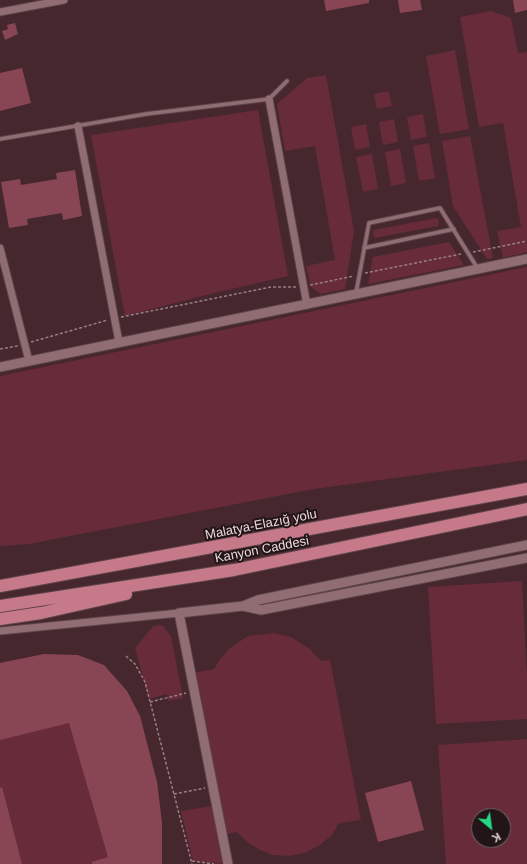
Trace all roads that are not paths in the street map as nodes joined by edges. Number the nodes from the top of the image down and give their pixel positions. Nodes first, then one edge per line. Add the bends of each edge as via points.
1 (64, 0) edge
2 (0, 12) edge
3 (287, 81) dead end
4 (269, 99) junction
5 (78, 126) junction
6 (0, 139) edge
7 (454, 230) junction
8 (0, 248) edge
9 (364, 248) junction
10 (527, 260) edge
11 (479, 270) junction
12 (355, 295) junction
13 (307, 305) junction
14 (119, 342) junction
15 (29, 360) junction
16 (0, 367) edge
17 (527, 489) edge
18 (527, 510) edge
19 (527, 545) edge
20 (527, 558) edge
21 (230, 571) junction
22 (0, 586) edge
23 (0, 606) edge
24 (243, 606) junction
25 (179, 613) junction
26 (0, 619) edge
27 (0, 631) edge
28 (228, 864) edge

1 - 2 street
3 - 4 lane
4 - 5 lane via 146,114
4 - 13 street
5 - 6 lane
5 - 14 street
7 - 9 lane
7 - 9 lane via 440,208 369,223
7 - 11 lane
8 - 15 street
9 - 12 lane
10 - 11 street
11 - 12 street
12 - 13 street
13 - 14 street
14 - 15 street
15 - 16 street
17 - 22 highway, Malatya-Elazığ yolu
18 - 21 highway, Kanyon Caddesi
19 - 24 street via 258,600
20 - 24 street via 261,610
21 - 23 highway, Kanyon Caddesi
21 - 26 highway via 40,613
24 - 25 street
25 - 27 street
25 - 28 street

